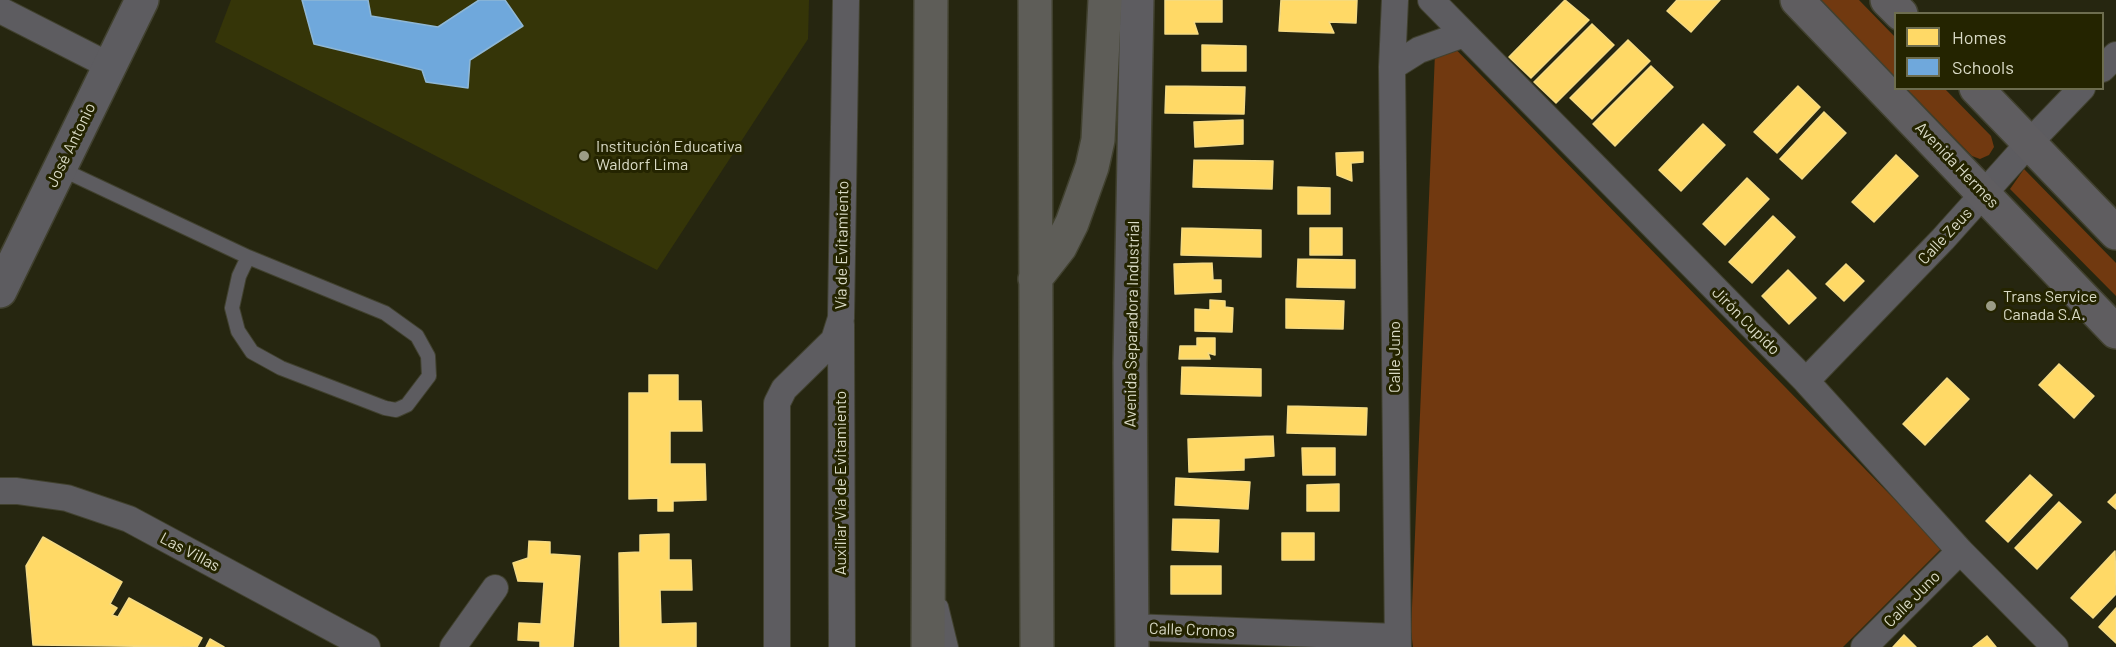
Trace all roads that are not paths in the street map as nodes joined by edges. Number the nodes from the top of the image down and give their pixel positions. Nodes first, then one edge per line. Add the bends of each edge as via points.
1 (142, 0) edge
2 (846, 0) edge
3 (931, 0) edge
4 (1035, 0) edge
5 (1105, 0) edge
6 (1137, 0) edge
7 (1395, 0) edge
8 (1431, 0) edge
9 (1797, 0) edge
10 (1887, 0) edge
11 (0, 10) edge
12 (1899, 12) edge
13 (1464, 34) junction
14 (2116, 55) edge
15 (110, 66) junction
16 (1392, 67) junction
17 (2104, 68) edge
18 (1978, 90) edge
19 (2080, 90) edge
20 (2029, 143) junction
21 (59, 168) junction
22 (1985, 194) junction
23 (2116, 233) edge
24 (248, 257) junction
25 (1035, 279) junction
26 (0, 291) edge
27 (841, 318) junction
28 (2116, 332) edge
29 (1806, 381) junction
30 (0, 491) edge
31 (1960, 551) junction
32 (928, 558) junction
33 (495, 588) dead end
34 (1131, 637) edge
35 (1398, 642) edge
36 (367, 647) edge
37 (453, 647) edge
38 (777, 647) edge
39 (842, 647) edge
40 (928, 647) edge
41 (951, 647) edge
42 (1037, 647) edge
43 (1864, 647) edge
44 (2055, 647) edge

1 - 15 street, José Antonio
2 - 27 street, Vía de Evitamiento
3 - 32 highway
4 - 25 highway
5 - 25 highway via 1098,140 1092,167 1060,247
6 - 34 street, Avenida Separadora Industrial via 1130,363
7 - 16 street, Calle Juno
8 - 13 street, Jirón Cupido
9 - 22 main road, Avenida Hermes
10 - 12 main road
11 - 15 street
13 - 16 street via 1419,50
13 - 29 street, Jirón Cupido
14 - 17 street
15 - 21 street, José Antonio
16 - 35 street, Calle Juno
18 - 20 main road
19 - 20 street, Calle Zeus
20 - 22 street, Calle Zeus
20 - 23 main road
21 - 24 lane
21 - 26 street, José Antonio
22 - 28 main road, Avenida Hermes
22 - 29 street, Calle Zeus
24 - 24 lane via 385,313 417,336 428,356 429,376 406,405 396,410 281,368 252,352 238,331 232,308
25 - 42 highway
27 - 38 street, Vía de Evitamiento via 834,340 784,388 777,403
27 - 39 street, Auxiliar Via de Evitamiento
29 - 31 street, Jirón Cupido
30 - 36 street, Las Villas via 67,498 129,519
31 - 43 street, Calle Juno
31 - 44 street, Jirón Cupido
32 - 40 highway
32 - 41 lane
33 - 37 street
34 - 35 street, Calle Cronos

